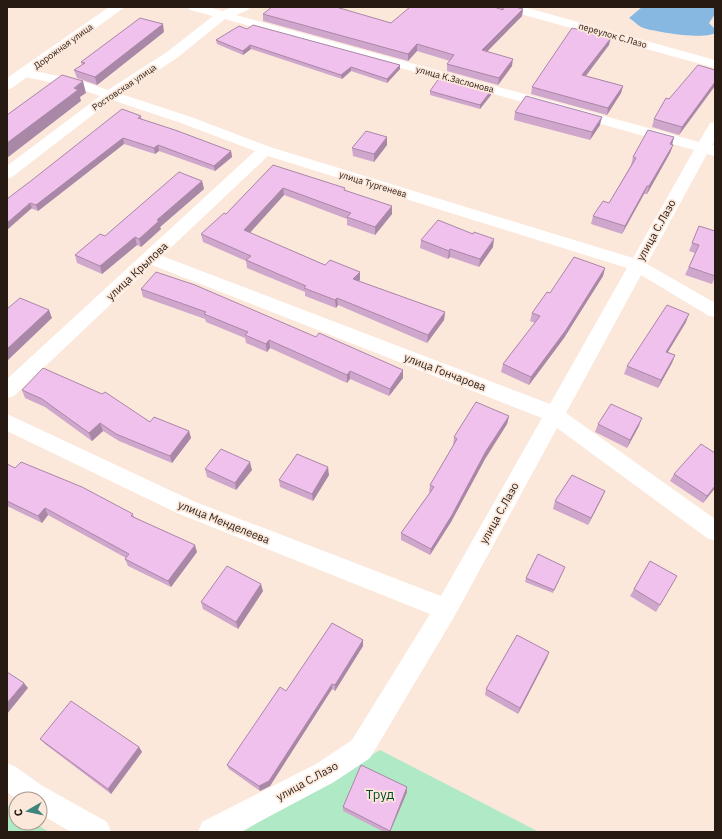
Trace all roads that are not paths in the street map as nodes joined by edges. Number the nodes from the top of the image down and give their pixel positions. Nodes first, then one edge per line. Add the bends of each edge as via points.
1 (118, 7) edge
2 (194, 7) edge
3 (244, 7) edge
4 (510, 7) edge
5 (221, 16) junction
6 (715, 64) edge
7 (25, 73) junction
8 (7, 85) edge
9 (110, 95) junction
10 (715, 126) edge
11 (709, 149) edge
12 (265, 150) junction
13 (7, 174) edge
14 (151, 258) junction
15 (636, 265) junction
16 (715, 311) edge
17 (7, 391) edge
18 (553, 414) junction
19 (7, 422) edge
20 (715, 532) edge
21 (446, 609) junction
22 (7, 776) edge
23 (97, 832) edge
24 (212, 832) edge

1 - 7 street, Дорожная улица
2 - 5 street, улица К.Заслонова
3 - 5 street, Ростовская улица
4 - 6 street, переулок С.Лазо
5 - 9 street, Ростовская улица via 172,55
5 - 11 street, улица К.Заслонова
7 - 8 street, Дорожная улица
7 - 9 street, улица Тургенева via 77,84
9 - 12 street, улица Тургенева
9 - 13 street, Ростовская улица
10 - 11 street, улица С.Лазо
11 - 15 street, улица С.Лазо
12 - 14 street, улица Крылова
12 - 15 street, улица Тургенева
14 - 17 street, улица Крылова
14 - 18 street, улица Гончарова
15 - 16 street, улица Тургенева
15 - 18 street, улица С.Лазо
18 - 20 street, улица Гончарова
18 - 21 street, улица С.Лазо
19 - 21 street, улица Менделеева via 185,507
21 - 24 street, улица С.Лазо via 361,749 325,773
22 - 23 street via 32,794

